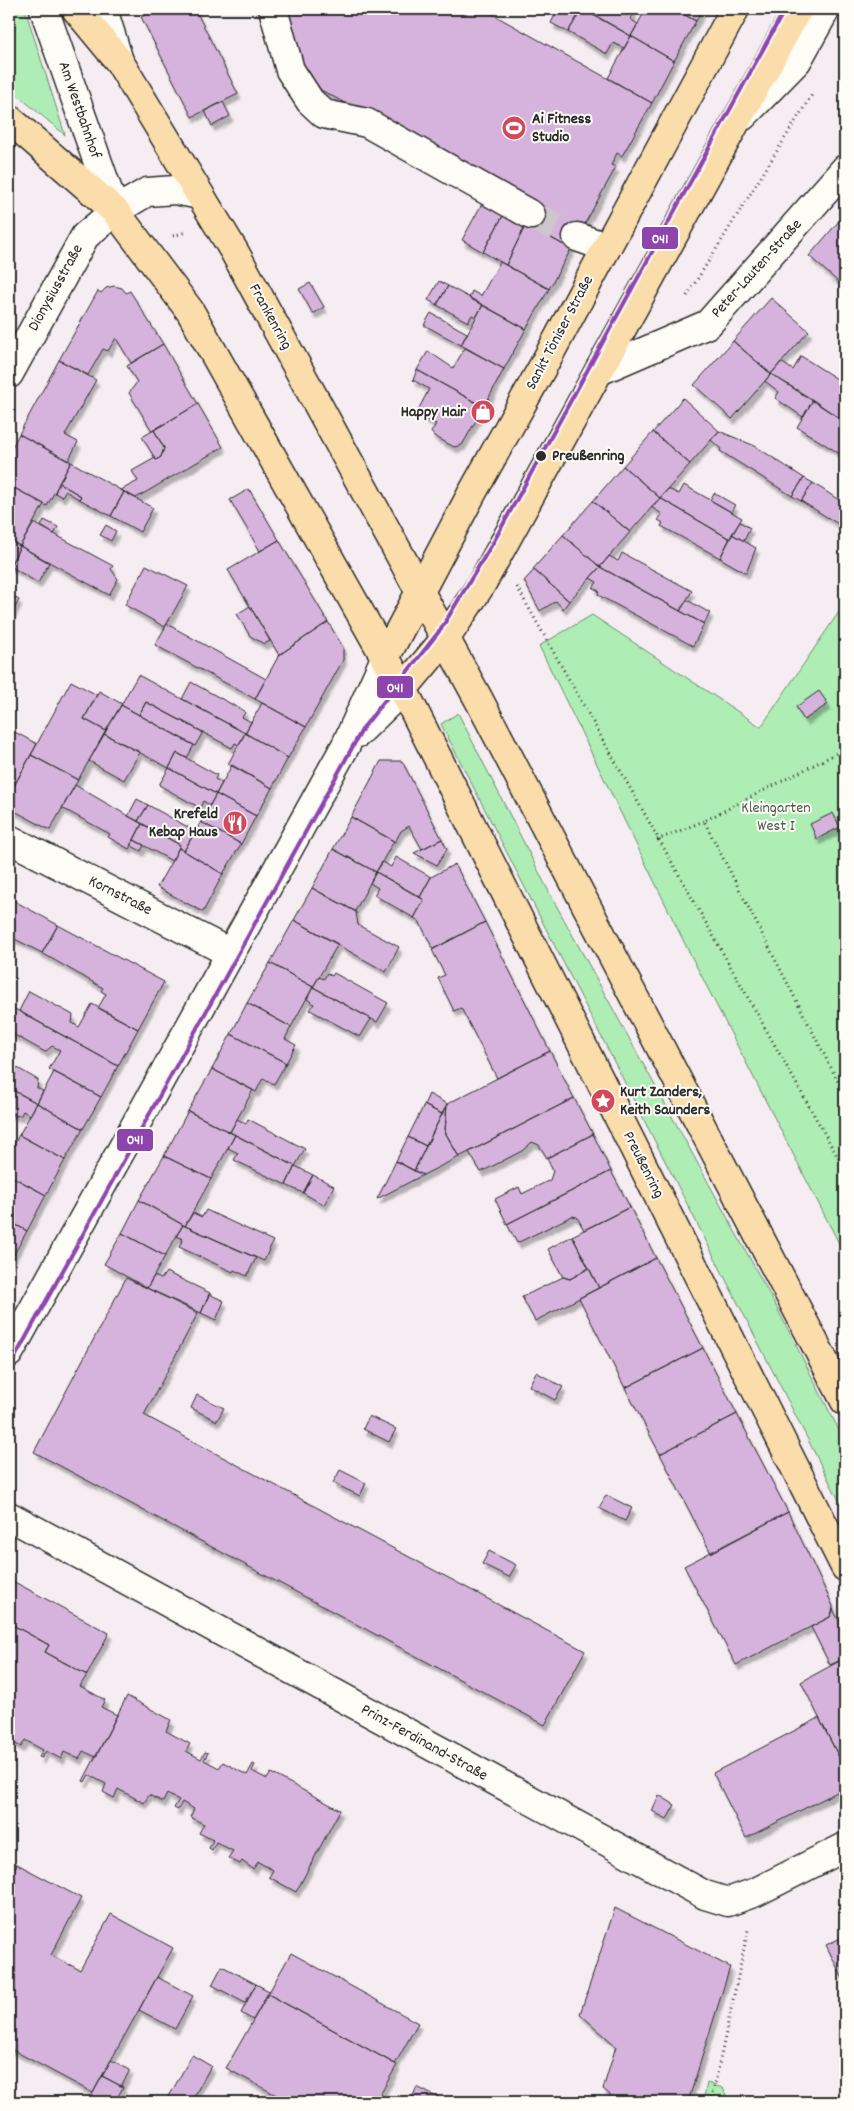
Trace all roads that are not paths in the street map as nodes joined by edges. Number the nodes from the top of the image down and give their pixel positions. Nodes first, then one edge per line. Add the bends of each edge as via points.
1 (44, 9) edge
2 (76, 9) edge
3 (103, 9) edge
4 (273, 9) edge
5 (735, 9) edge
6 (798, 9) edge
7 (826, 9) edge
8 (119, 61) junction
9 (9, 119) edge
10 (736, 124) junction
11 (845, 169) edge
12 (200, 195) junction
13 (115, 211) junction
14 (531, 216) tunnel mouth
15 (577, 237) tunnel mouth
16 (606, 247) junction
17 (599, 372) junction
18 (9, 374) edge
19 (420, 590) junction
20 (446, 638) junction
21 (385, 658) junction
22 (403, 689) junction
23 (346, 744) junction
24 (9, 839) edge
25 (230, 953) junction
26 (9, 1353) edge
27 (845, 1401) edge
28 (9, 1516) edge
29 (845, 1566) edge
30 (845, 1847) edge

1 - 13 street, Am Westbahnhof
2 - 8 main road, Frankenring
3 - 8 street
4 - 14 street via 290,70 310,100 324,114 367,123
5 - 16 main road, Sankt Töniser Straße
6 - 10 main road
7 - 10 street via 797,62
8 - 12 main road, Frankenring
9 - 13 main road
10 - 17 main road
11 - 17 street, Peter-Lauten-Straße via 708,324
12 - 13 street, Dionysiusstraße via 175,190 147,192
12 - 19 main road, Frankenring via 234,250
13 - 18 street, Dionysiusstraße via 85,236
13 - 21 main road via 190,311
15 - 16 street
16 - 19 main road, Sankt Töniser Straße
17 - 20 main road via 481,585
19 - 20 main road, Frankenring
19 - 21 main road, Sankt Töniser Straße
20 - 22 main road
20 - 27 main road
21 - 22 main road, Preußenring
21 - 23 street
22 - 23 street
22 - 29 main road, Preußenring
23 - 25 street
24 - 25 street, Kornstraße
25 - 26 street
28 - 30 street, Prinz-Ferdinand-Straße via 705,1895 728,1902 756,1892

